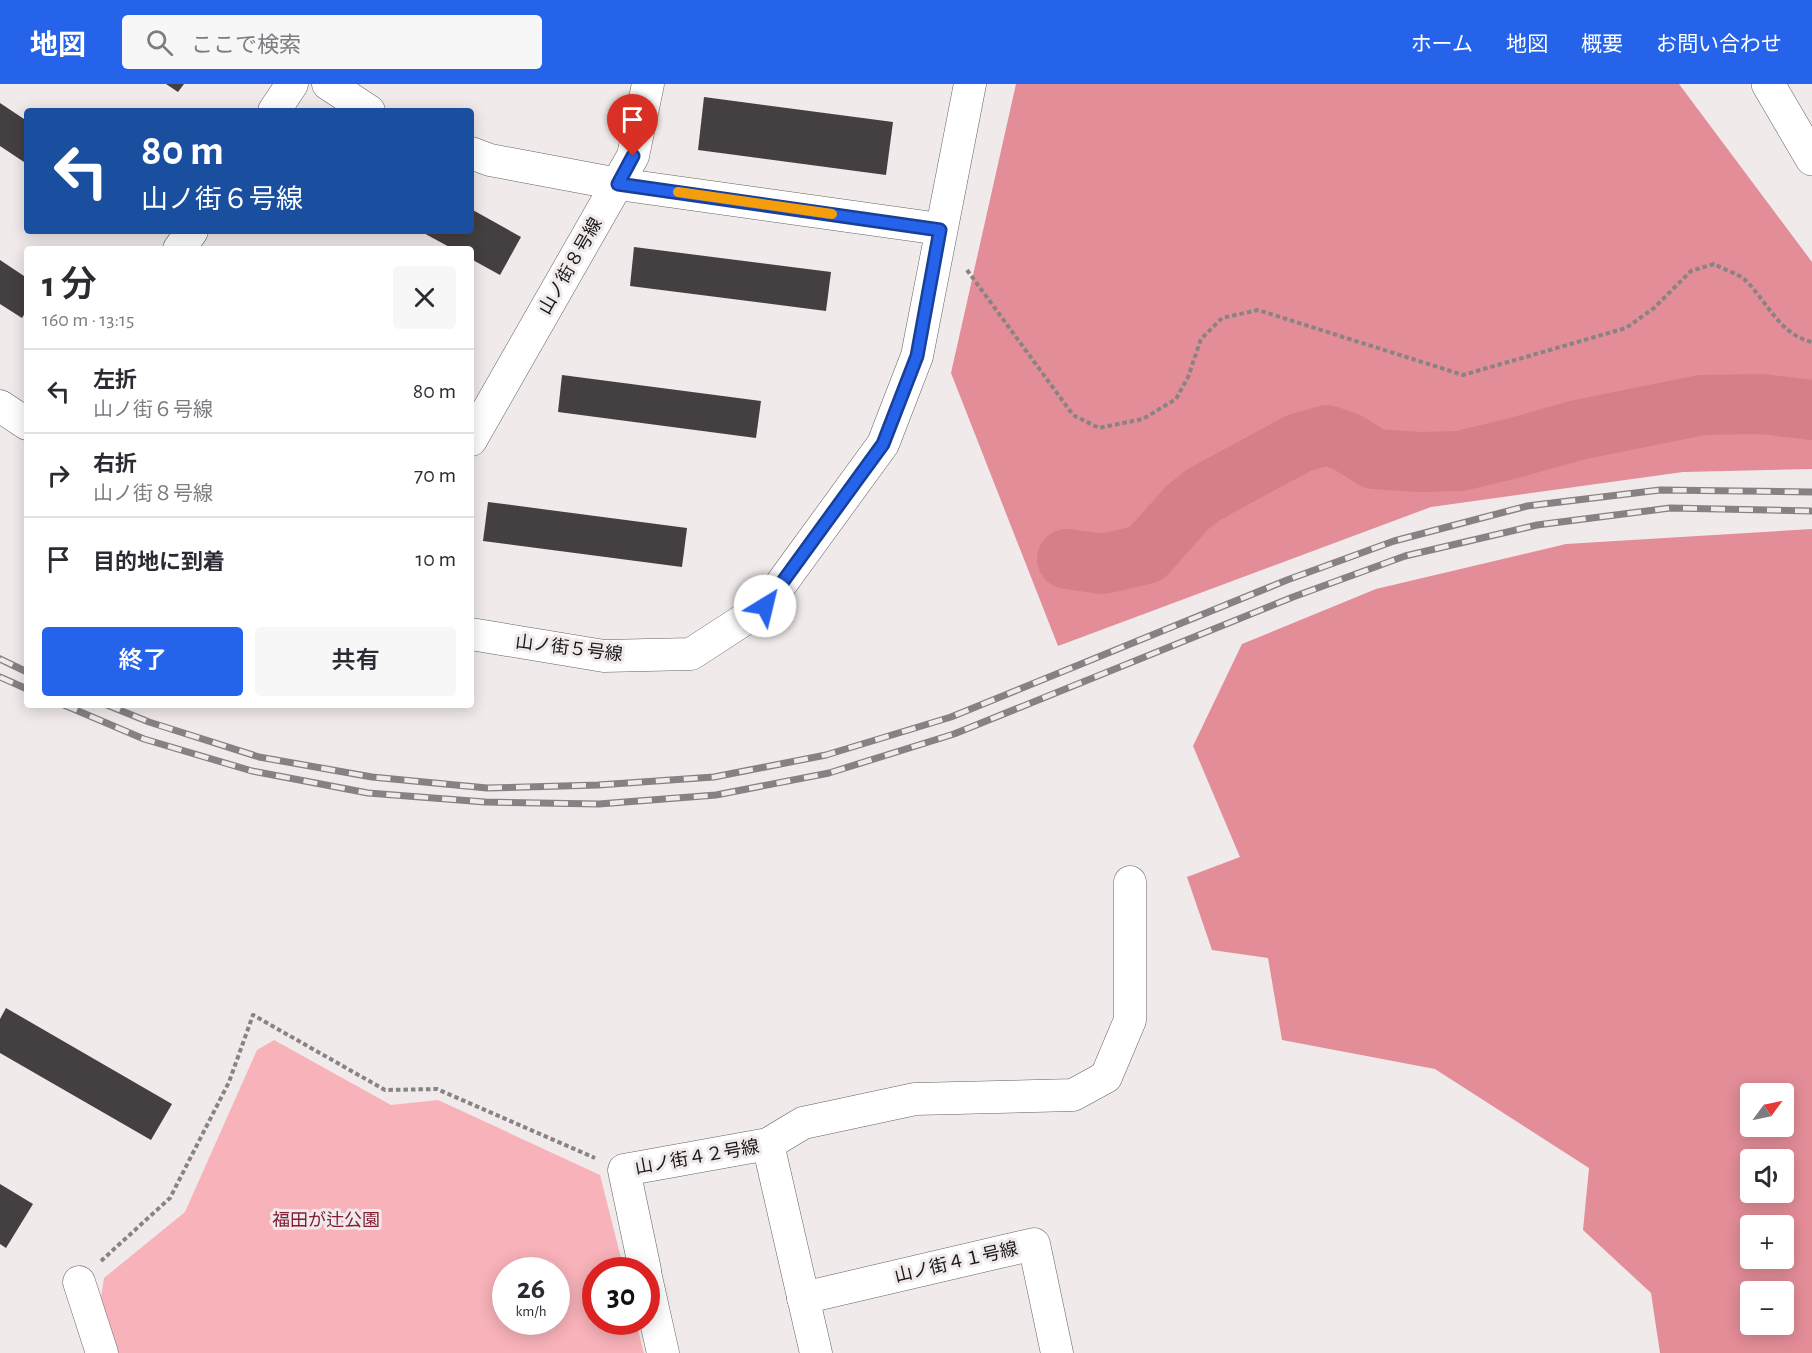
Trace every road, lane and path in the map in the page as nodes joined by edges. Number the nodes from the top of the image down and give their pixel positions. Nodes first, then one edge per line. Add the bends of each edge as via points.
1 (292, 84) edge
2 (328, 84) edge
3 (648, 84) edge
4 (970, 84) edge
5 (1768, 84) edge
6 (276, 108) edge
7 (364, 108) edge
8 (474, 154) edge
9 (1812, 159) edge
10 (618, 184) junction
11 (940, 230) junction
12 (1812, 342) edge
13 (0, 406) edge
14 (24, 422) edge
15 (474, 435) edge
16 (474, 634) edge
17 (1130, 882) dead end
18 (768, 1144) junction
19 (624, 1170) junction
20 (642, 1257) edge
21 (79, 1282) joint
22 (803, 1298) junction
23 (659, 1335) edge
24 (102, 1353) edge
25 (663, 1353) edge
26 (816, 1353) edge
27 (1057, 1353) edge

1 - 6 street
2 - 7 street
3 - 10 street, 山ノ街８号線 via 633,156
4 - 11 street, 山ノ街５号線
5 - 9 highway
8 - 10 street
10 - 11 street
10 - 15 street, 山ノ街８号線
11 - 12 path via 1072,415 1099,428 1143,419 1176,399 1201,339 1222,318 1258,310 1464,375 1626,328 1654,308 1691,271 1714,264 1743,278 1779,324
11 - 16 street, 山ノ街５号線 via 917,356 883,444 765,606 691,654 604,656
13 - 14 street
17 - 18 street via 1130,1020 1106,1077 1073,1095 915,1099 803,1123
18 - 19 street, 山ノ街４２号線
18 - 22 street, 山ノ街４２号線
19 - 20 street, 山ノ街４２号線
19 - 21 path via 437,1089 385,1090 253,1015 230,1082 170,1198
21 - 24 street
22 - 26 street, 山ノ街４２号線
22 - 27 street, 山ノ街４１号線 via 1034,1244
23 - 25 street

